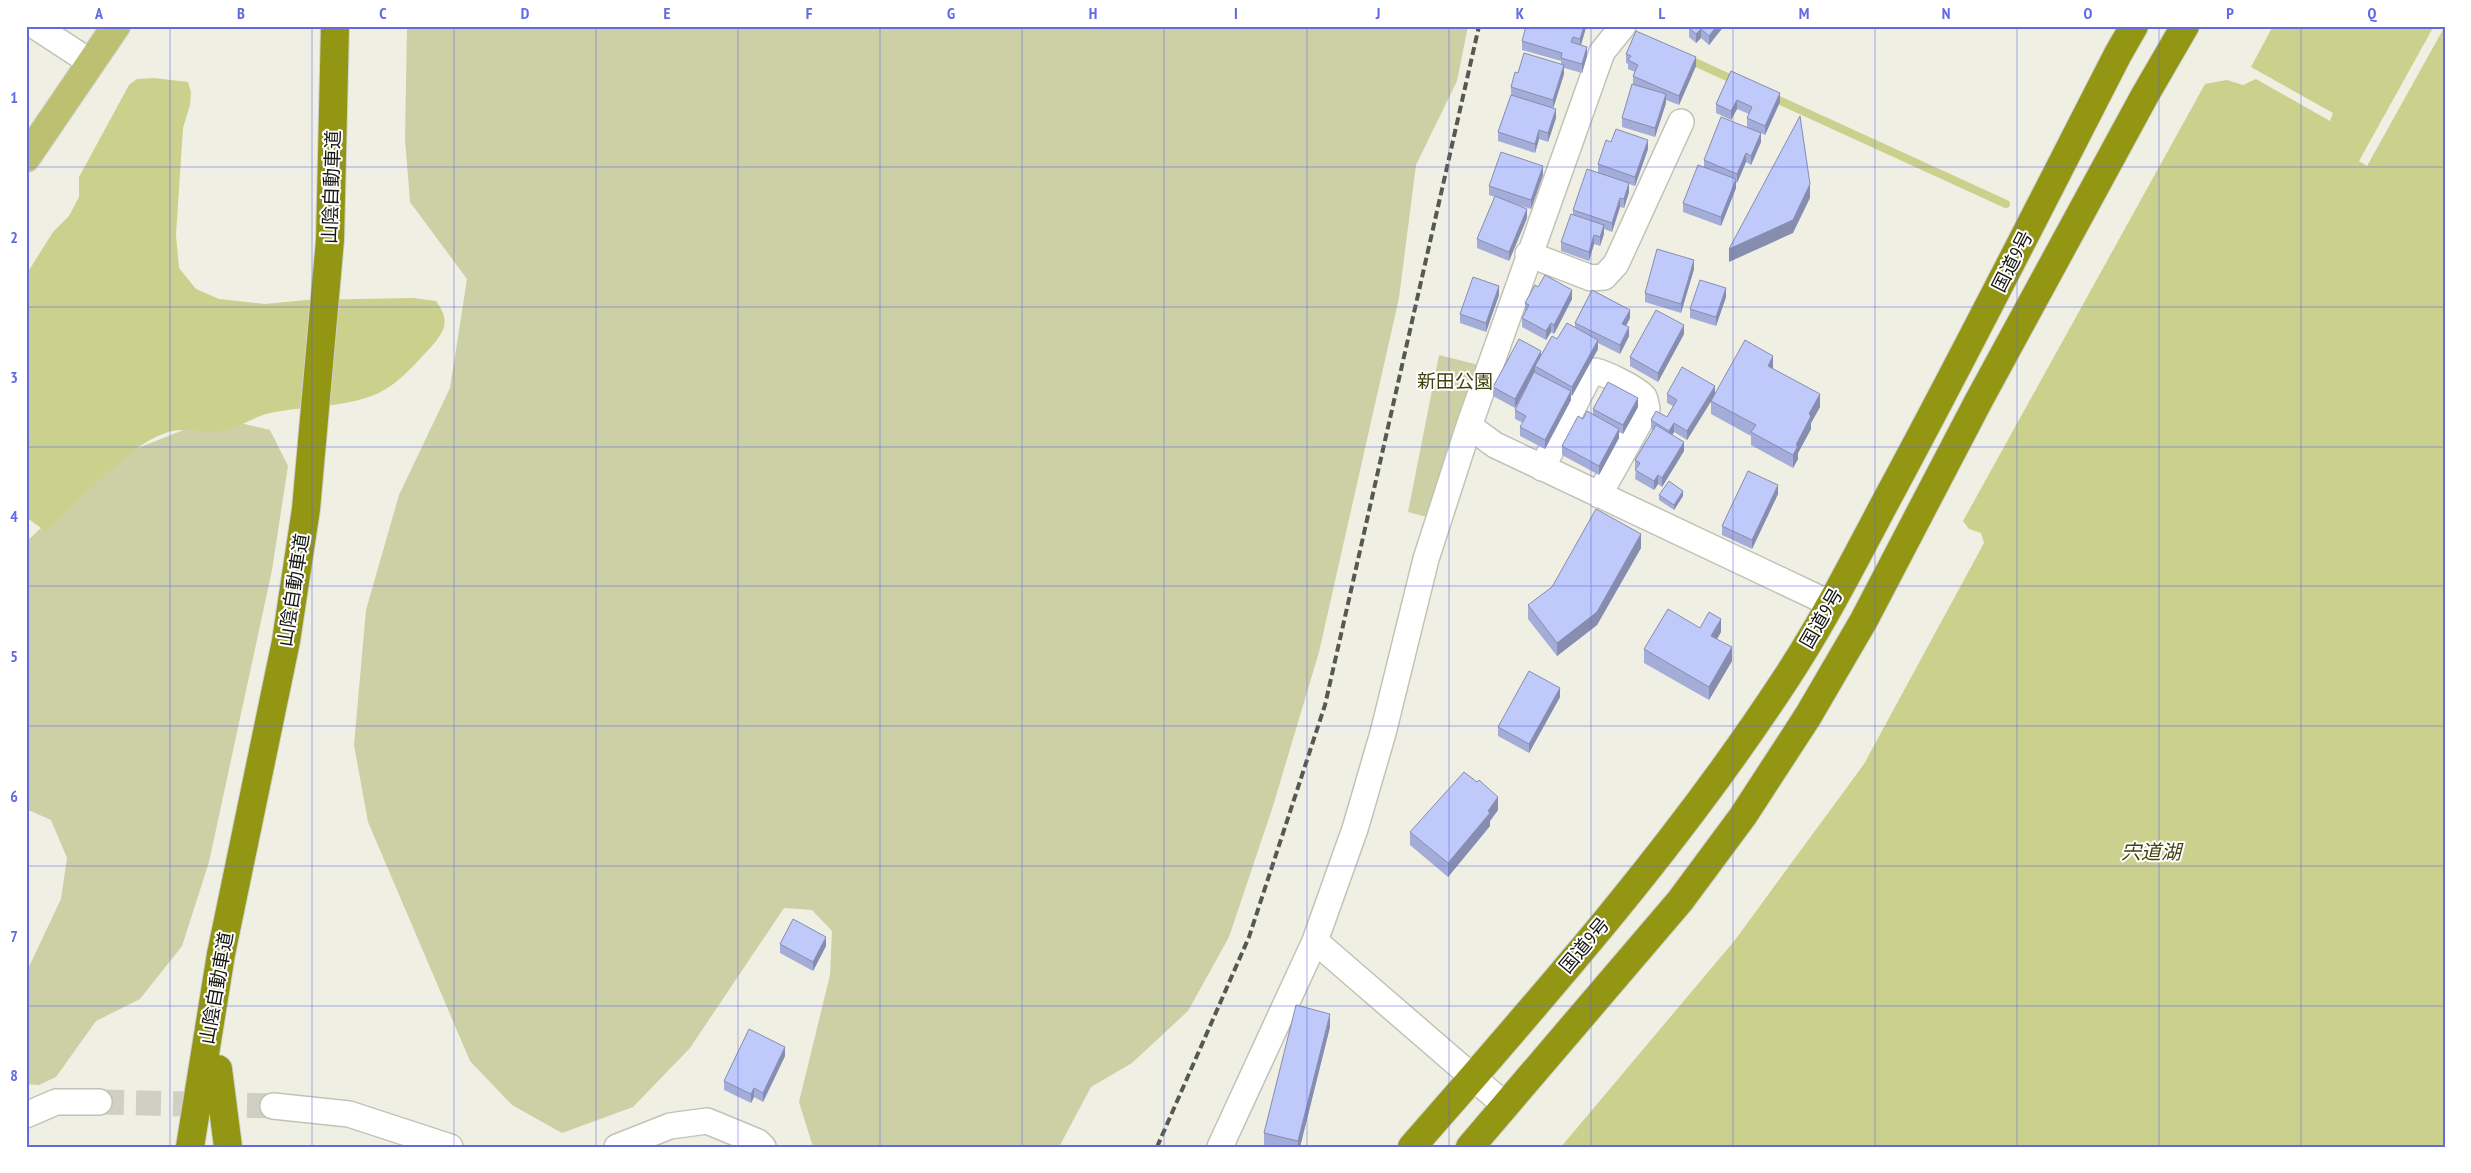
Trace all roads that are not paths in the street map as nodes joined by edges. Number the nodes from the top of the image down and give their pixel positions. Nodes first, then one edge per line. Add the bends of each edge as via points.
1 (35, 26) edge
2 (116, 26) edge
3 (335, 26) edge
4 (351, 26) edge
5 (1623, 26) edge
6 (2134, 26) edge
7 (2184, 26) edge
8 (90, 62) junction
9 (1681, 122) dead end
10 (26, 158) edge
11 (338, 240) junction
12 (1528, 254) junction
13 (1469, 426) junction
14 (1542, 468) junction
15 (1599, 495) junction
16 (1831, 604) junction
17 (1315, 941) junction
18 (210, 1069) junction
19 (1472, 1077) junction
20 (99, 1102) tunnel mouth
21 (273, 1106) tunnel mouth
22 (1506, 1106) junction
23 (26, 1115) edge
24 (1225, 1144) edge
25 (172, 1147) edge
26 (190, 1147) edge
27 (208, 1147) edge
28 (228, 1147) edge
29 (450, 1147) edge
30 (617, 1147) edge
31 (763, 1147) edge
32 (1412, 1147) edge
33 (1470, 1147) edge

1 - 8 street
2 - 8 main road
3 - 11 highway, 山陰自動車道
4 - 11 highway, 山陰自動車道 via 350,165
5 - 12 street via 1602,52
6 - 16 highway, 国道9号
7 - 22 highway, 国道9号 via 1978,402 1864,620 1808,716 1743,816 1680,901
8 - 10 main road
9 - 12 street via 1616,264 1604,277 1591,278
11 - 18 highway, 山陰自動車道 via 313,508 221,954
12 - 13 street
13 - 14 street via 1495,445
13 - 17 street via 1426,559 1363,803
14 - 15 street
14 - 15 street via 1588,376 1595,371 1602,373 1639,393 1645,399 1647,409
15 - 16 street
16 - 19 highway, 国道9号 via 1786,678 1716,781 1640,879
17 - 19 street
17 - 24 street
18 - 25 highway
18 - 26 highway, 山陰自動車道
18 - 27 highway, 山陰自動車道
18 - 28 highway
19 - 22 street
19 - 32 highway, 国道9号
20 - 23 street via 56,1102
21 - 29 street via 349,1114
22 - 33 highway, 国道9号
30 - 31 street via 670,1126 707,1121

